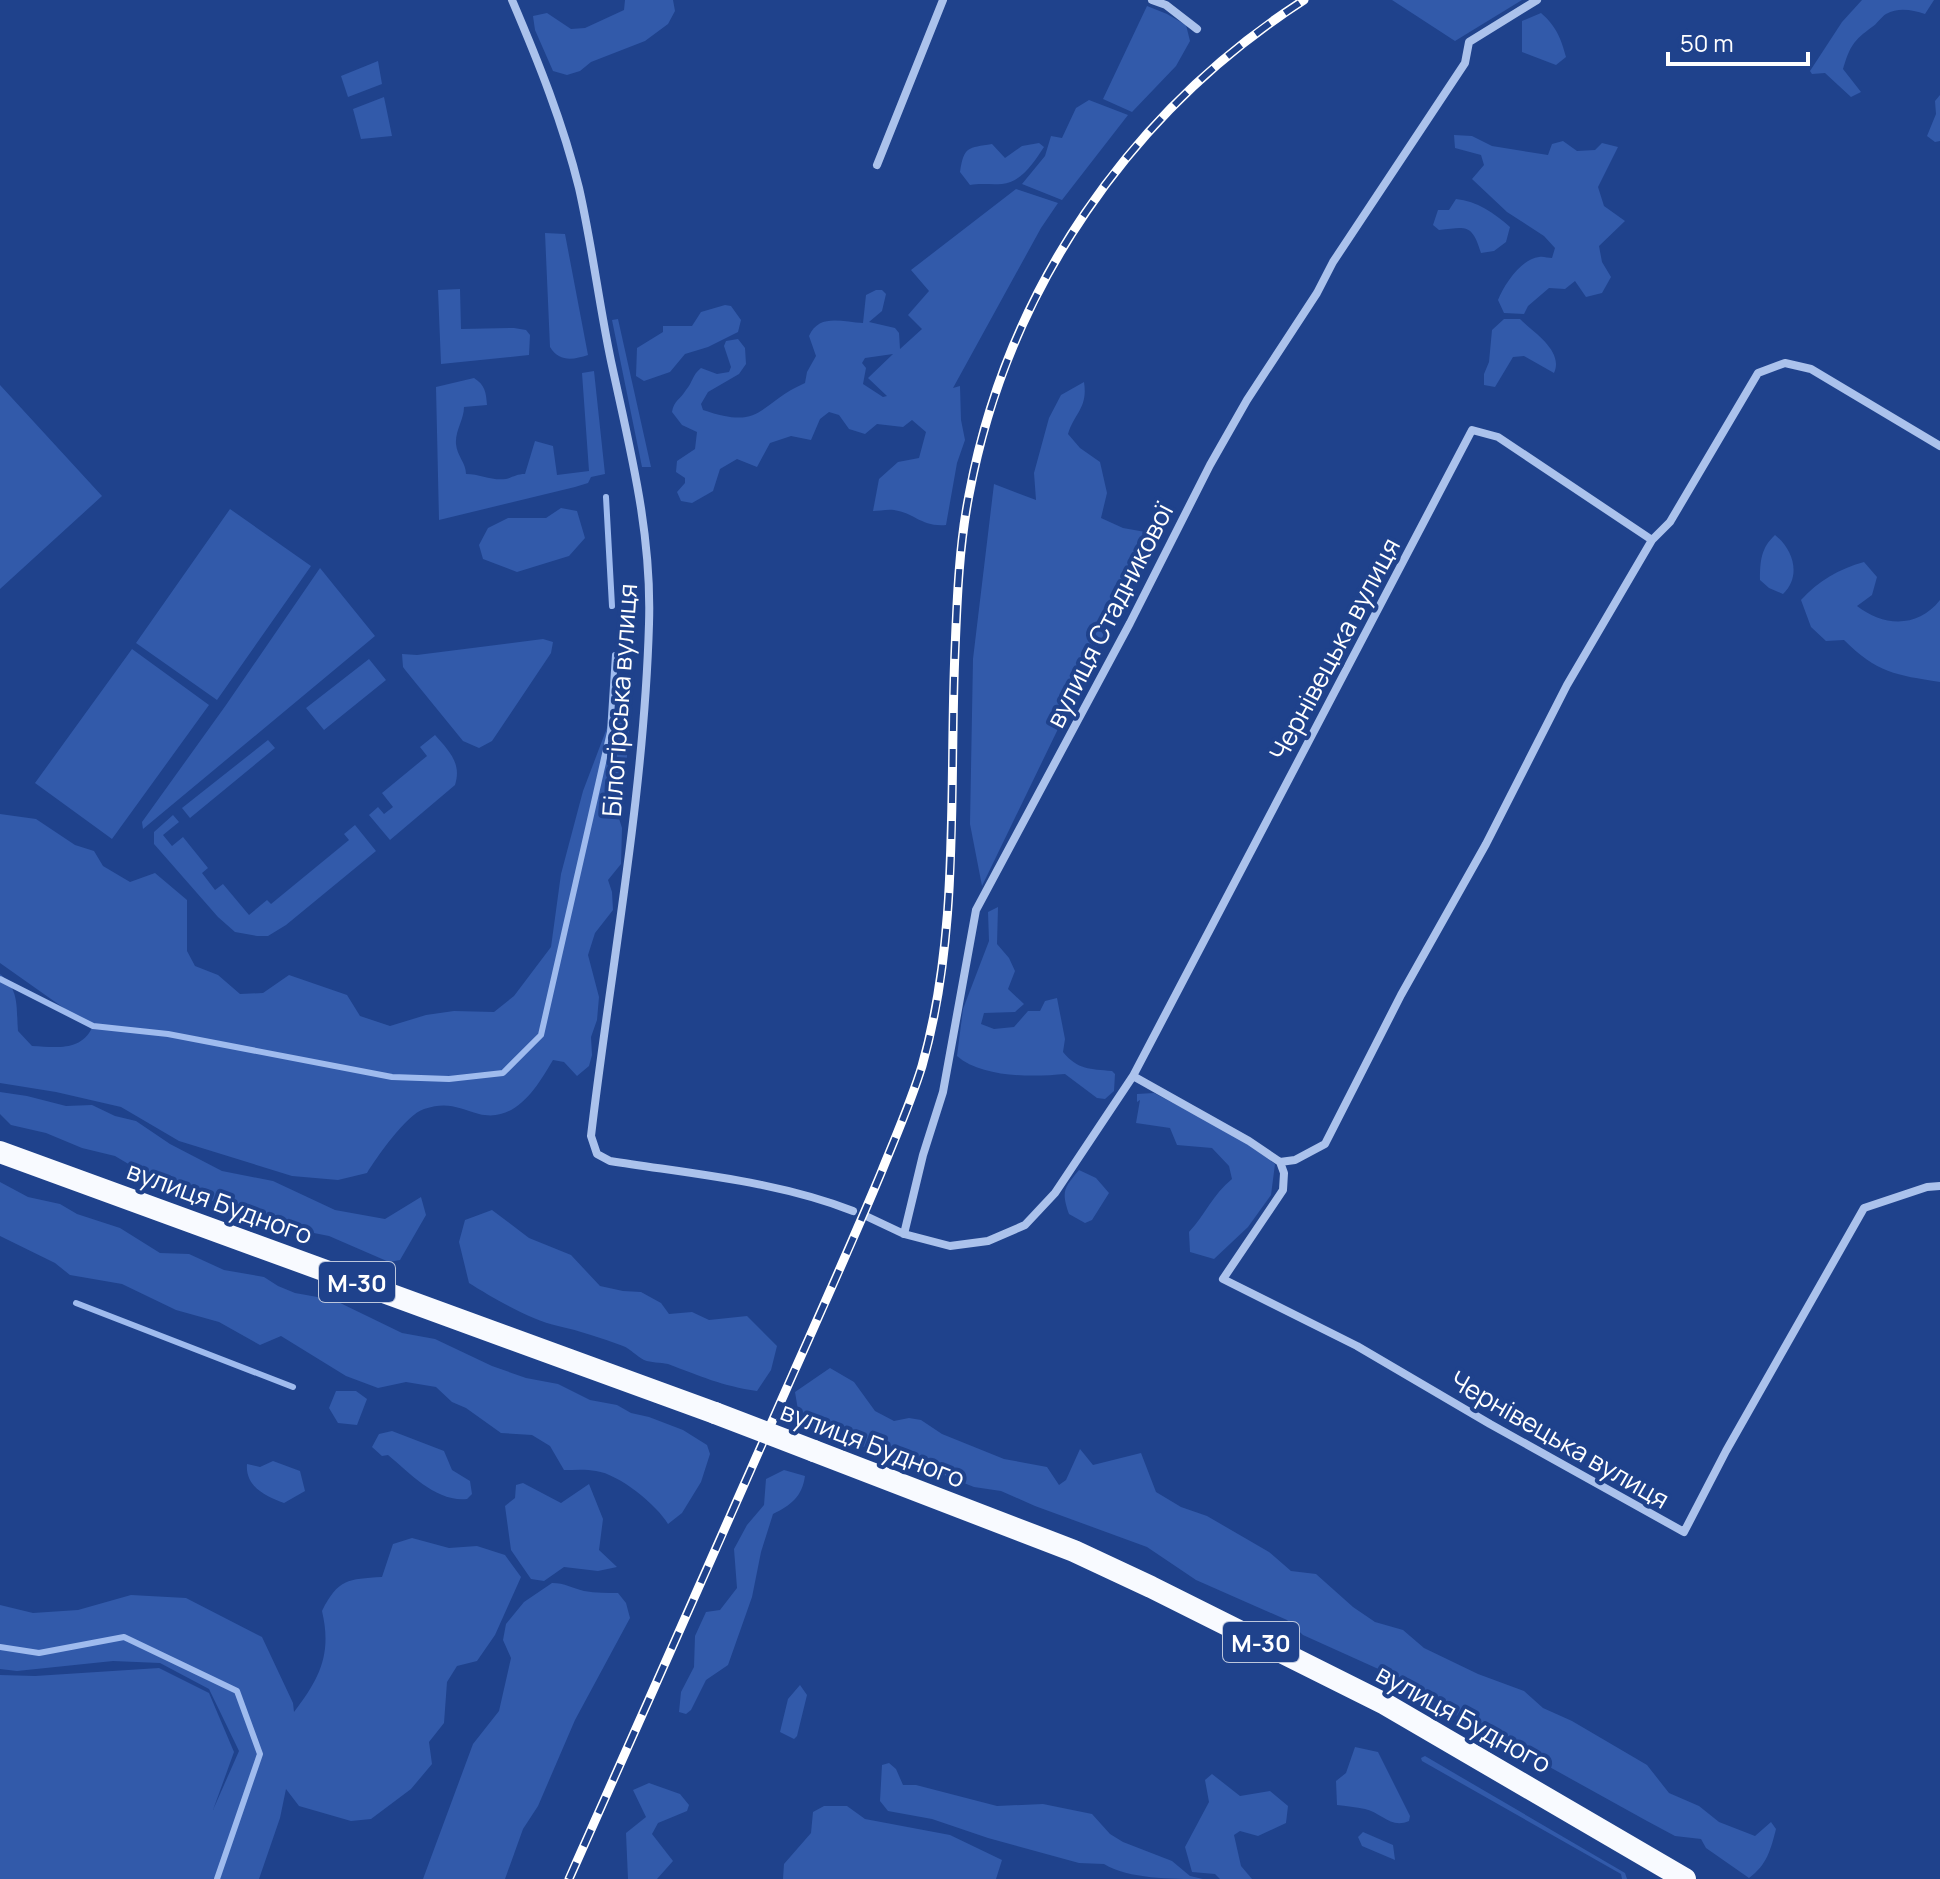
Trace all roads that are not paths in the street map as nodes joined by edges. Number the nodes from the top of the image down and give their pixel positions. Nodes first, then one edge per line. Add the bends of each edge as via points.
1 (512, 0) edge
2 (943, 0) edge
3 (1152, 0) edge
4 (1537, 0) edge
5 (1197, 29) dead end
6 (877, 165) dead end
7 (1940, 446) edge
8 (1652, 540) junction
9 (1133, 1076) junction
10 (0, 1152) edge
11 (1280, 1162) junction
12 (1940, 1186) edge
13 (853, 1211) dead end
14 (868, 1217) dead end
15 (904, 1234) junction
16 (1675, 1876) edge

1 - 13 street, Білогірська вулиця via 545,77 578,188 647,540 649,623 640,748 591,1136 597,1154 610,1161 766,1186
2 - 6 street
3 - 5 street
4 - 15 street, вулиця Стадникової via 1469,42 1465,63 1333,262 1210,465 976,910 943,1092
7 - 8 street via 1811,369 1785,363 1758,373 1670,522
8 - 9 street, Чернівецька вулиця via 1498,437 1472,430
8 - 11 street via 1567,685 1325,1144
9 - 11 street
9 - 15 street, Чернівецька вулиця via 1055,1193 1025,1225 988,1241 950,1246
10 - 16 highway, вулиця Будного / М-30, bridge via 715,1413 1074,1551 1385,1704
11 - 12 street, Чернівецька вулиця via 1283,1190 1223,1279 1357,1346 1684,1532 1864,1208
14 - 15 street, Чернівецька вулиця

